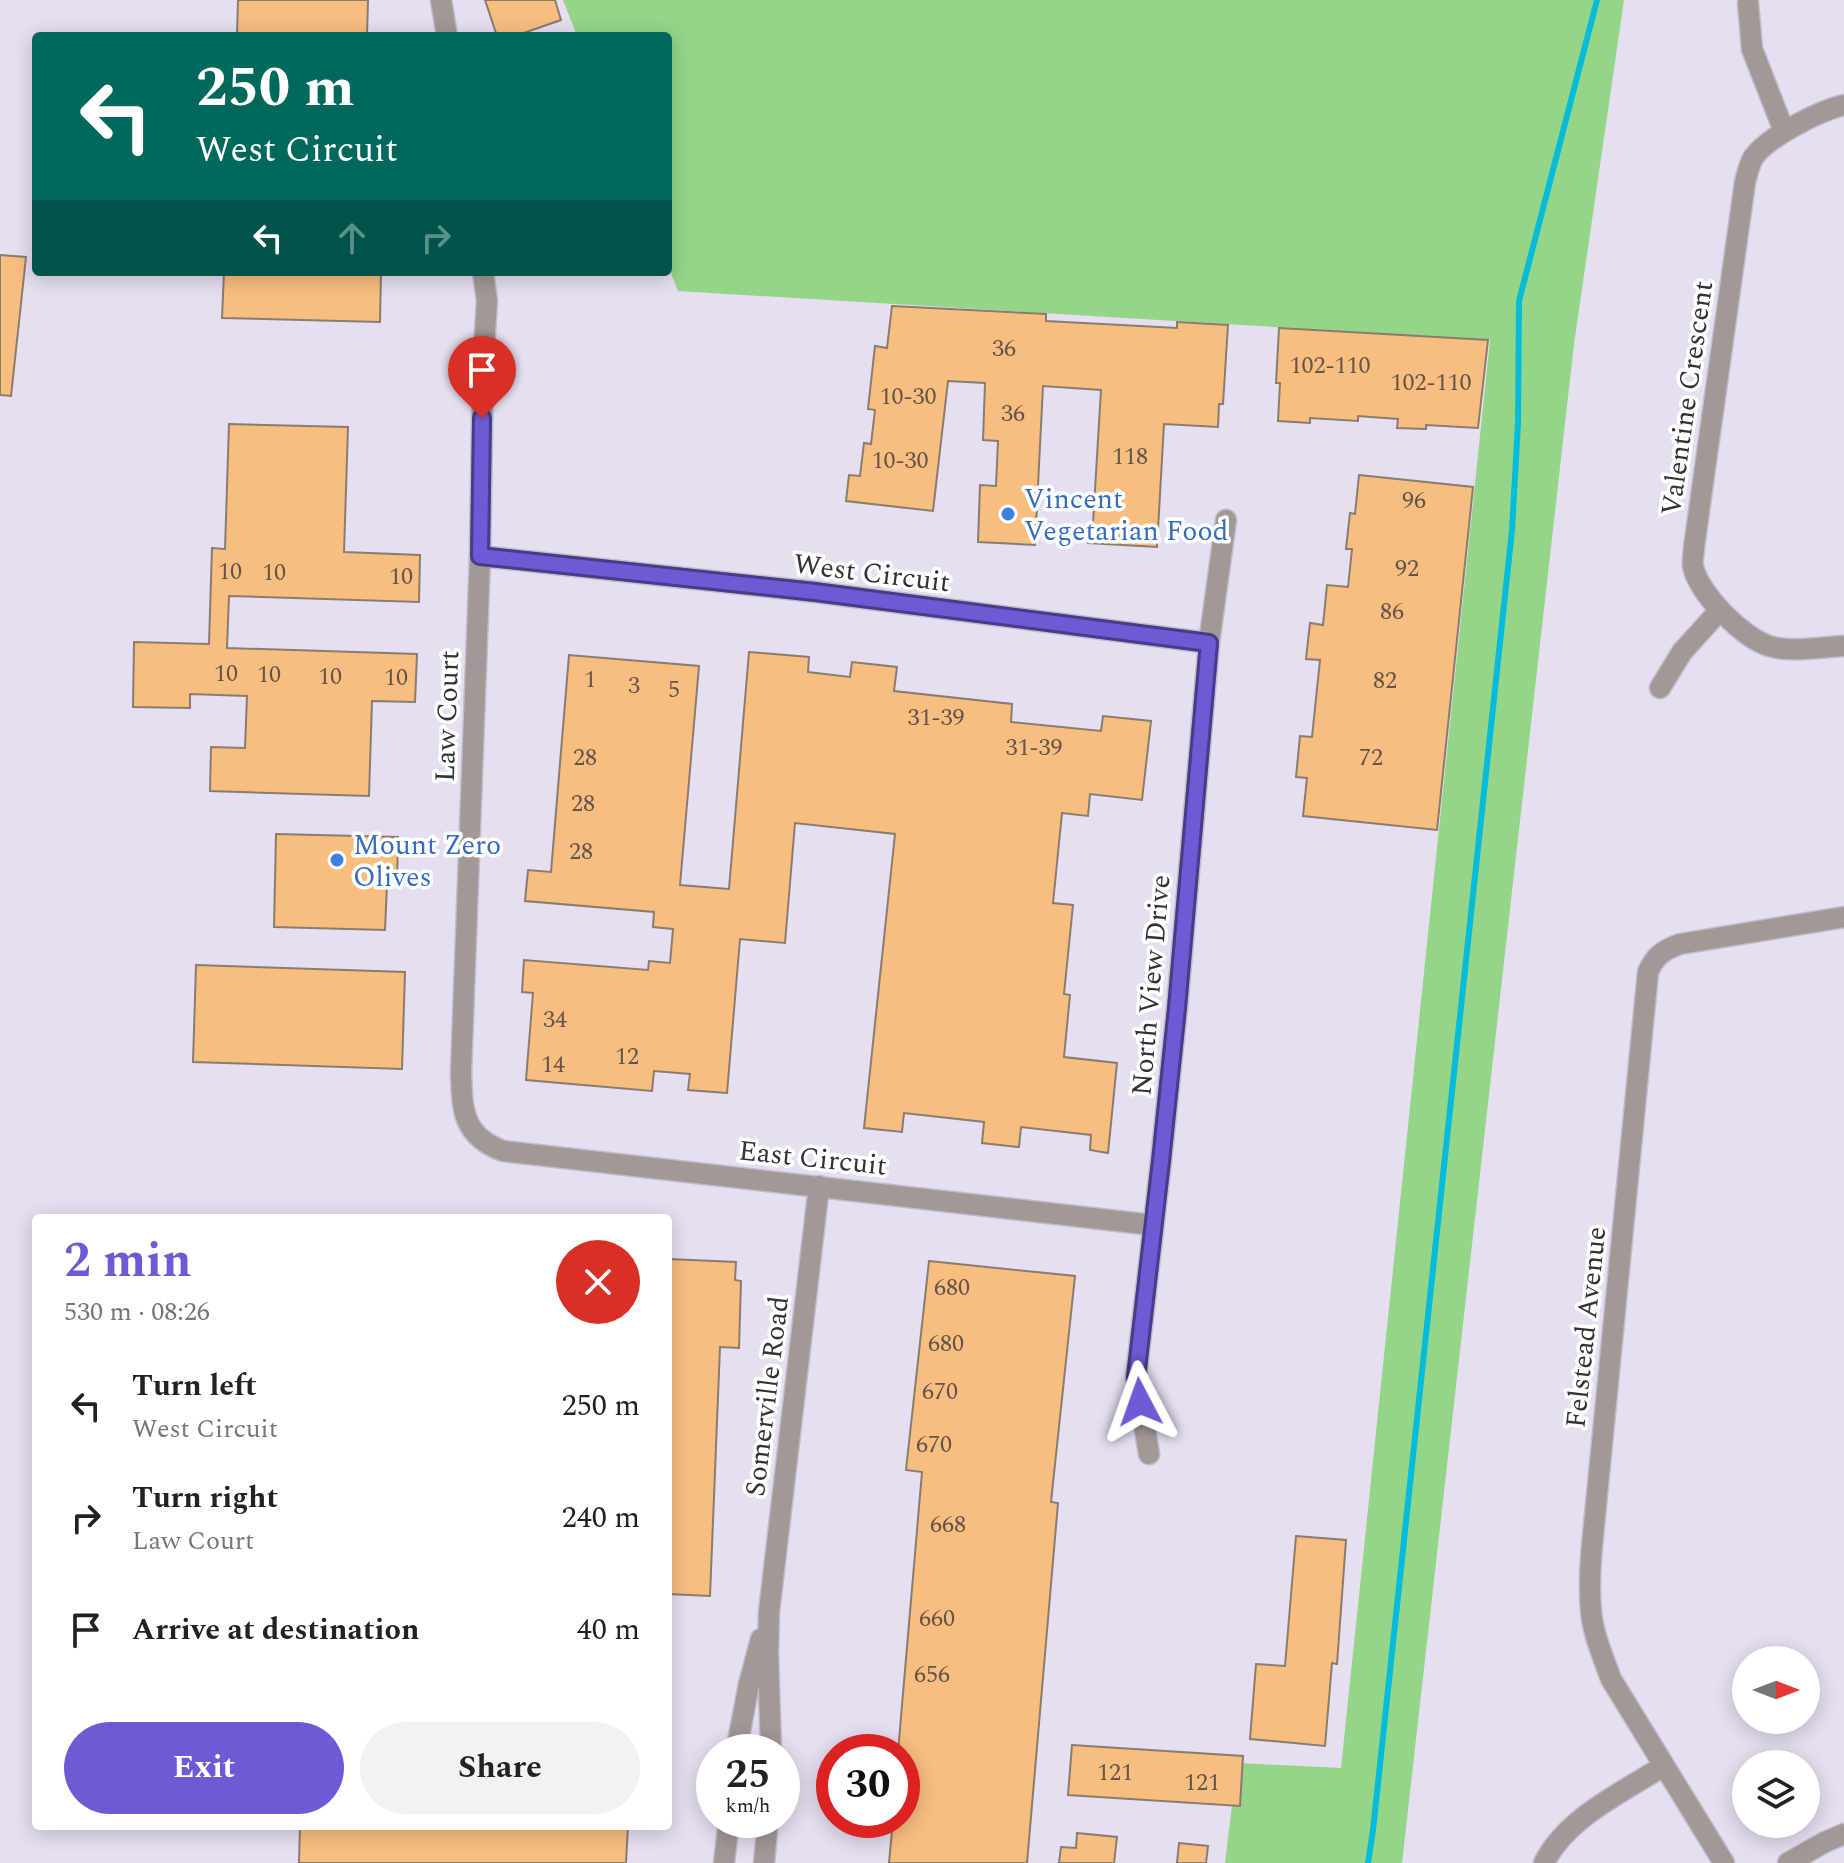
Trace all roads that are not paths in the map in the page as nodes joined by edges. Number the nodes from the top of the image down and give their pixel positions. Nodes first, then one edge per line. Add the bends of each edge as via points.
1 (441, 0) edge
2 (1748, 3) dead end
3 (446, 32) edge
4 (1844, 105) edge
5 (1784, 131) junction
6 (484, 276) edge
7 (1226, 520) dead end
8 (480, 556) junction
9 (1719, 611) junction
10 (1209, 643) junction
11 (1844, 646) edge
12 (1660, 688) dead end
13 (1844, 917) edge
14 (473, 1131) joint
15 (819, 1186) junction
16 (1153, 1225) junction
17 (1149, 1454) dead end
18 (769, 1612) junction
19 (739, 1734) edge
20 (771, 1734) edge
21 (1663, 1766) junction
22 (1844, 1834) edge
23 (727, 1838) edge
24 (766, 1838) edge
25 (724, 1863) edge
26 (764, 1863) edge
27 (1544, 1863) edge
28 (1724, 1863) edge
29 (1788, 1863) edge

1 - 3 street
2 - 5 street via 1752,49
4 - 5 street, Valentine Crescent
5 - 9 street, Valentine Crescent via 1751,160 1745,182 1694,547 1693,566
6 - 8 street, Law Court
7 - 10 street, North View Drive
8 - 10 street, West Circuit
8 - 14 street, Law Court via 461,1072 464,1112
9 - 11 street, Valentine Crescent via 1766,646
9 - 12 street via 1682,652
10 - 16 street, North View Drive
13 - 21 street, Felstead Avenue via 1680,944 1664,950 1648,972 1590,1582 1591,1614 1611,1679
14 - 15 street, East Circuit via 503,1151
15 - 16 street, East Circuit
15 - 18 street, Somerville Road
16 - 17 street, North View Drive via 1136,1377
18 - 19 street, Somerville Road
18 - 20 street, Somerville Road
21 - 27 street via 1568,1829
21 - 28 street, Felstead Avenue
22 - 29 street
23 - 25 street
24 - 26 street

